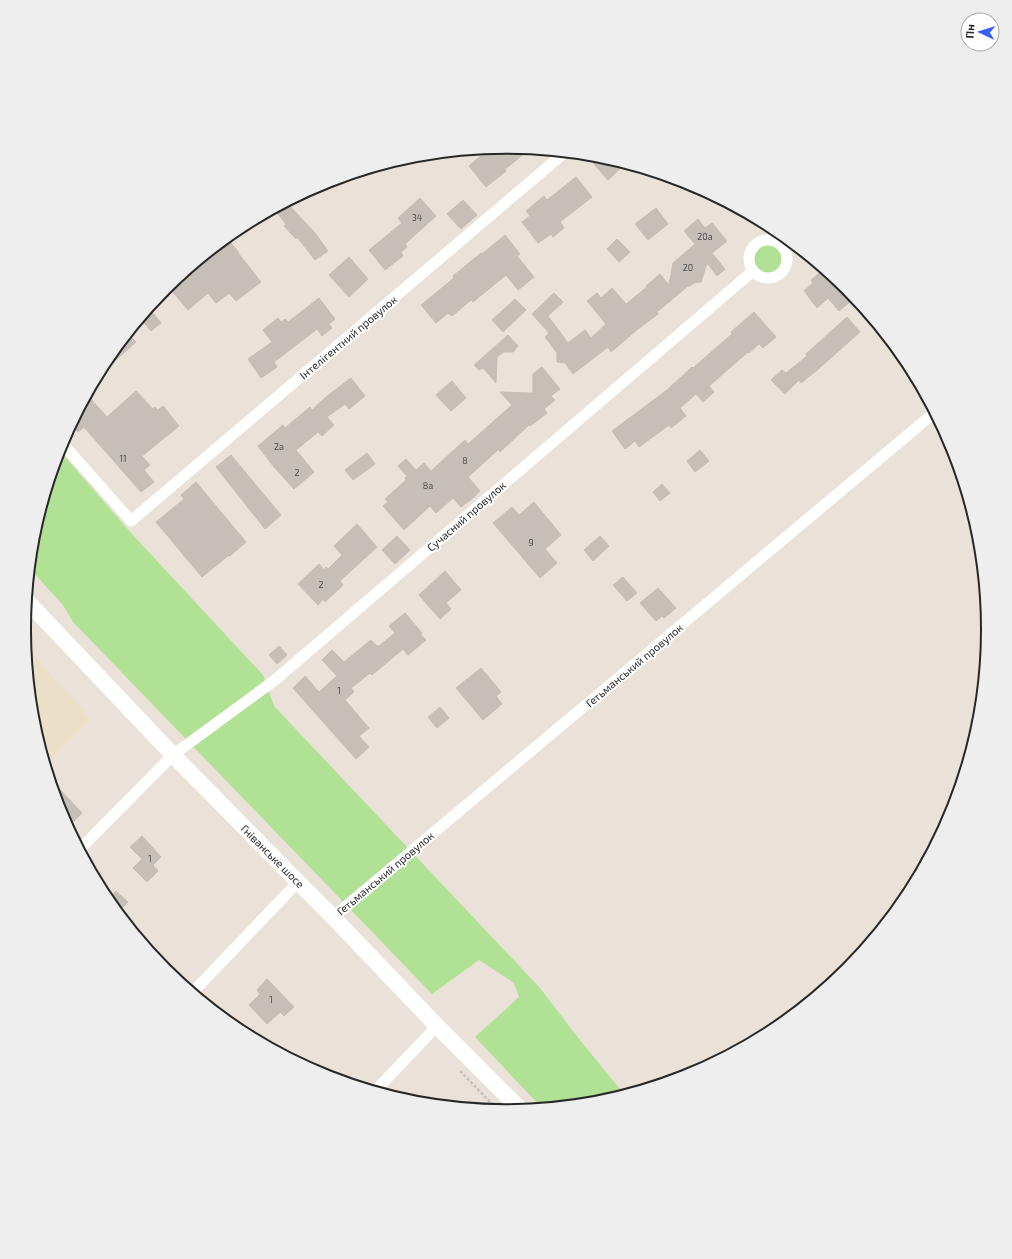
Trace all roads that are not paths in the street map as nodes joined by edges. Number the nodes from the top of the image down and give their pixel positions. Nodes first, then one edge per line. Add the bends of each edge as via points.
1 (558, 158) edge
2 (780, 242) edge
3 (786, 247) edge
4 (753, 271) junction
5 (930, 416) edge
6 (67, 448) edge
7 (32, 606) edge
8 (174, 755) junction
9 (83, 846) edge
10 (298, 882) junction
11 (334, 917) junction
12 (195, 989) edge
13 (438, 1026) junction
14 (379, 1087) edge
15 (515, 1104) edge

1 - 6 street, Інтелігентний провулок via 131,521
2 - 4 street via 770,239 758,242 750,252
3 - 4 street via 788,262 776,277 762,277
4 - 8 street, Сучасний провулок via 275,680
5 - 11 street, Гетьманський провулок
7 - 8 main road, Гніванське шосе
8 - 9 street, Сучасний провулок
8 - 10 main road, Гніванське шосе
10 - 11 main road, Гніванське шосе
10 - 12 street
11 - 13 main road, Гніванське шосе
13 - 14 street
13 - 15 main road, Гніванське шосе

